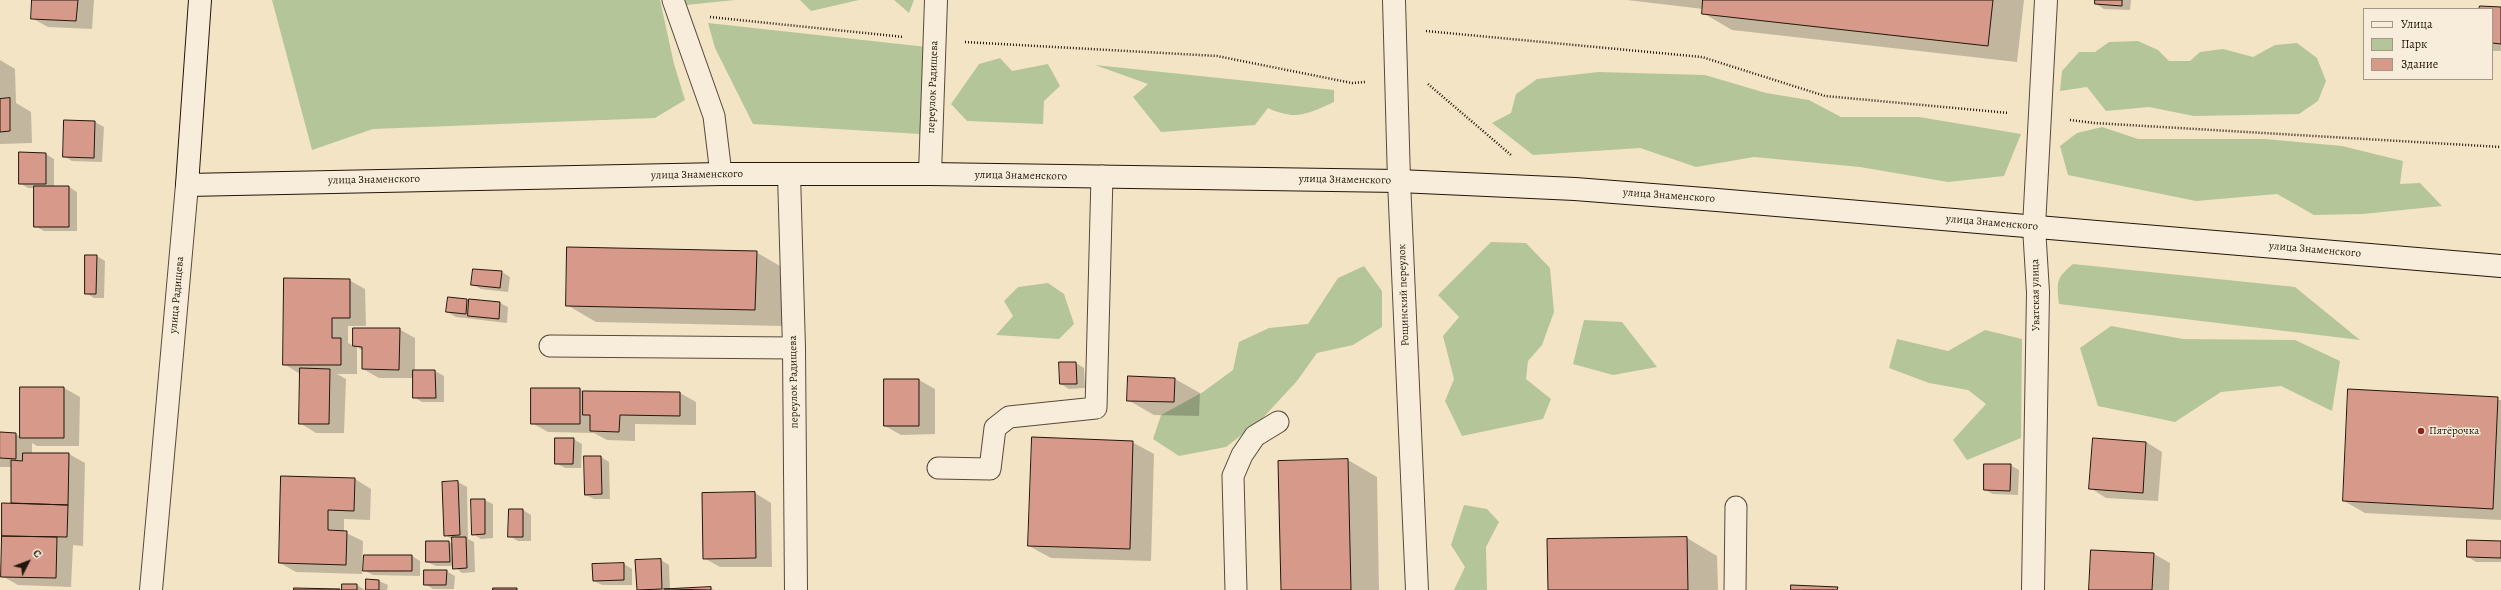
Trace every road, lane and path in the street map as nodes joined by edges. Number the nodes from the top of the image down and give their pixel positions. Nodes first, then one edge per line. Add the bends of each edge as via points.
1 (200, 0) edge
2 (673, 0) edge
3 (936, 0) edge
4 (1394, 0) edge
5 (2046, 0) edge
6 (682, 24) junction
7 (1424, 37) dead end
8 (912, 38) dead end
9 (963, 42) dead end
10 (1423, 80) dead end
11 (1371, 82) dead end
12 (2014, 113) dead end
13 (2063, 119) dead end
14 (2501, 147) edge
15 (1515, 158) dead end
16 (721, 174) junction
17 (789, 174) junction
18 (930, 174) junction
19 (1102, 176) junction
20 (1398, 181) junction
21 (187, 185) junction
22 (2034, 227) junction
23 (2501, 266) edge
24 (550, 346) dead end
25 (794, 348) junction
26 (1278, 422) dead end
27 (938, 468) dead end
28 (1736, 507) dead end
29 (151, 590) edge
30 (796, 590) edge
31 (1236, 590) edge
32 (1417, 590) edge
33 (1735, 590) edge
34 (2033, 590) edge

1 - 21 main road, улица Радищева
2 - 6 lane
3 - 18 main road, переулок Радищева
4 - 20 main road, Рощинский переулок
5 - 22 main road, Уватская улица
6 - 8 path via 714,16
6 - 16 lane via 714,116
7 - 12 path via 1424,30 1702,57 1825,96
9 - 11 path via 1217,56 1352,83
10 - 15 path
13 - 14 path via 2094,123
16 - 17 main road, улица Знаменского
16 - 21 main road, улица Знаменского
17 - 18 main road, улица Знаменского
17 - 25 main road, переулок Радищева
18 - 19 main road, улица Знаменского
19 - 20 main road, улица Знаменского
19 - 27 lane via 1096,408 1009,417 996,428 990,469
20 - 22 main road, улица Знаменского via 1575,189
20 - 32 main road, Рощинский переулок
21 - 29 main road, улица Радищева
22 - 23 main road, улица Знаменского
22 - 34 main road, Уватская улица via 2038,292
24 - 25 lane
25 - 30 main road, переулок Радищева
26 - 31 lane via 1255,436 1242,454 1233,476
28 - 33 lane

